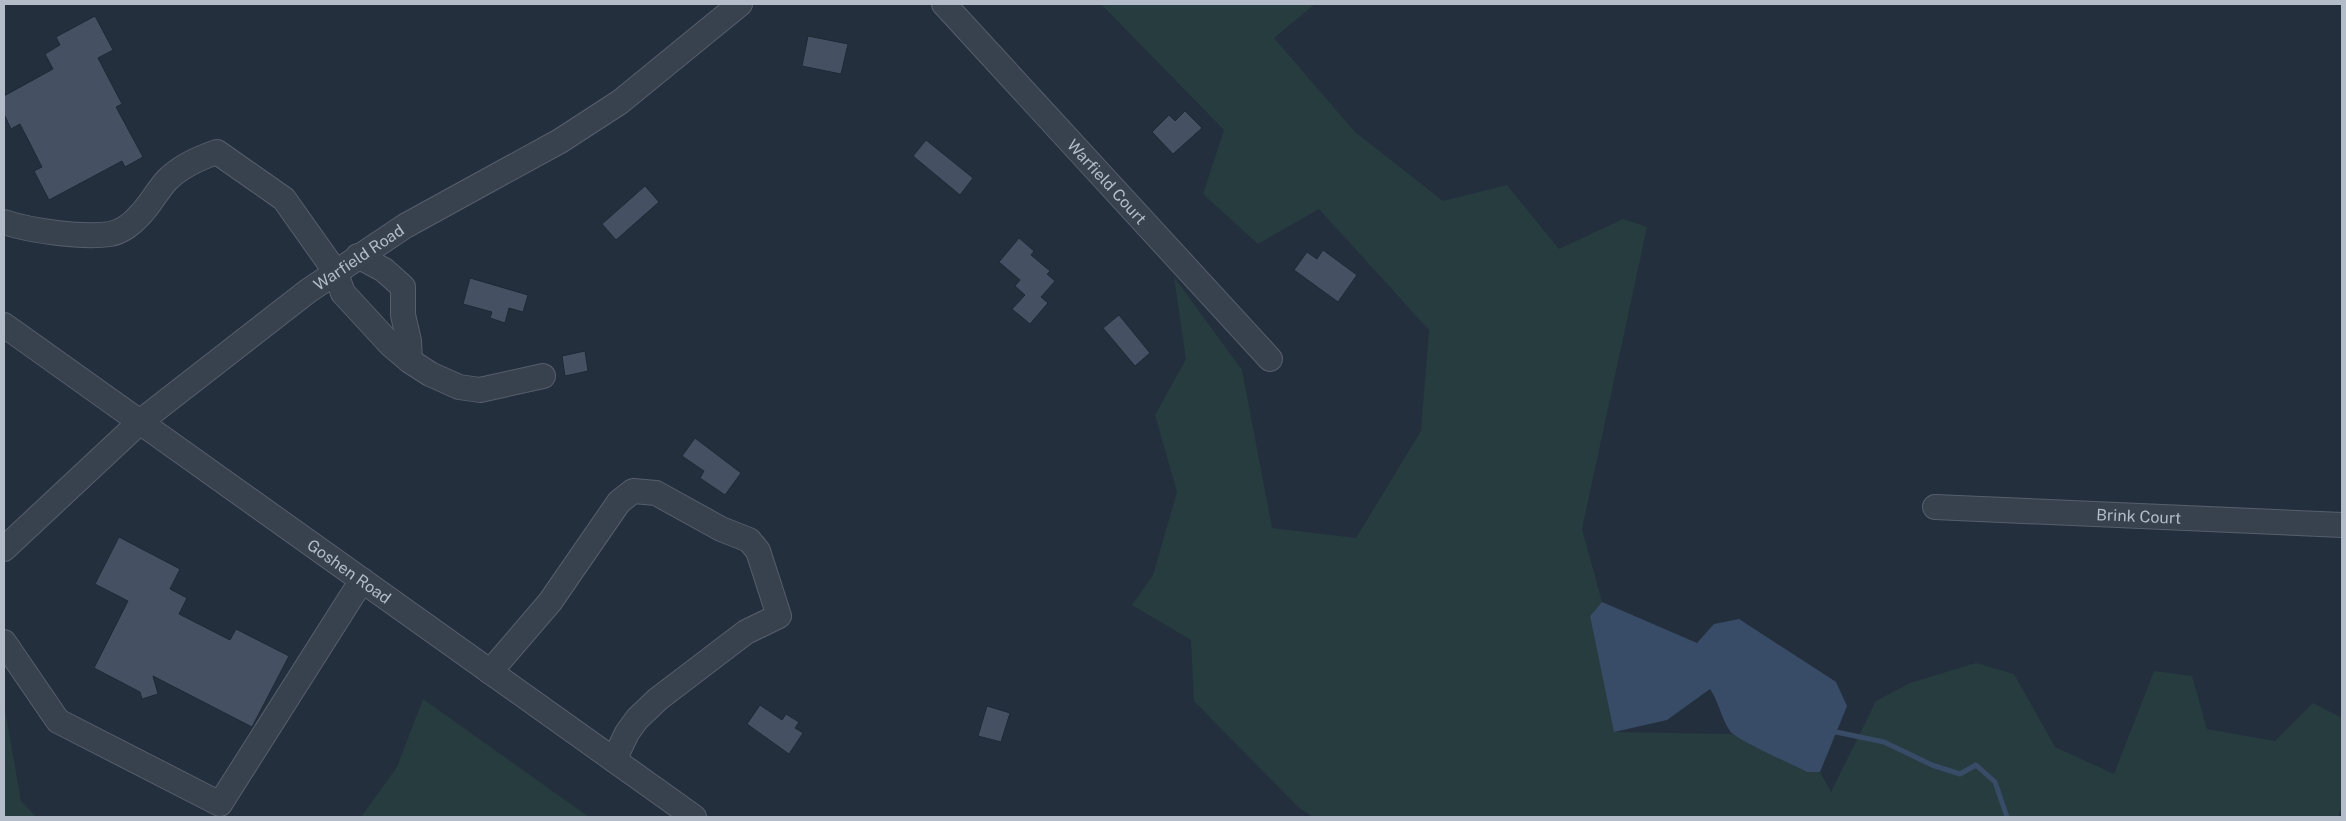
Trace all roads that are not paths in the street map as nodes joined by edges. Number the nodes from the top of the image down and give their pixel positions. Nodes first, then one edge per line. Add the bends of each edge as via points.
1 (740, 4) edge
2 (944, 4) edge
3 (4, 222) edge
4 (358, 256) junction
5 (335, 272) junction
6 (403, 302) junction
7 (370, 322) junction
8 (4, 325) edge
9 (1270, 359) dead end
10 (410, 361) junction
11 (543, 376) dead end
12 (141, 421) junction
13 (1935, 507) dead end
14 (2342, 525) edge
15 (4, 548) edge
16 (362, 580) junction
17 (4, 642) edge
18 (490, 672) junction
19 (614, 760) junction
20 (694, 817) edge

1 - 4 street, Warfield Road via 620,102 560,141 405,226
2 - 9 street, Warfield Court
3 - 5 street via 57,232 112,234 140,216 167,180 182,167 217,152 284,199
4 - 5 street, Warfield Road
4 - 6 street via 384,270 403,287
5 - 7 street via 343,293
5 - 12 street, Warfield Road
6 - 7 street via 386,320
6 - 10 street
7 - 10 street
8 - 12 street, Goshen Road
10 - 11 street via 458,387 480,390
12 - 15 street, Warfield Road
12 - 16 street, Goshen Road
13 - 14 street, Brink Court
16 - 17 street via 220,804 58,720
16 - 18 street, Goshen Road
18 - 19 street, Goshen Road
18 - 19 street via 550,602 619,502 633,491 656,493 722,529 750,540 758,551 779,616 746,632 658,699 637,719
19 - 20 street, Goshen Road

